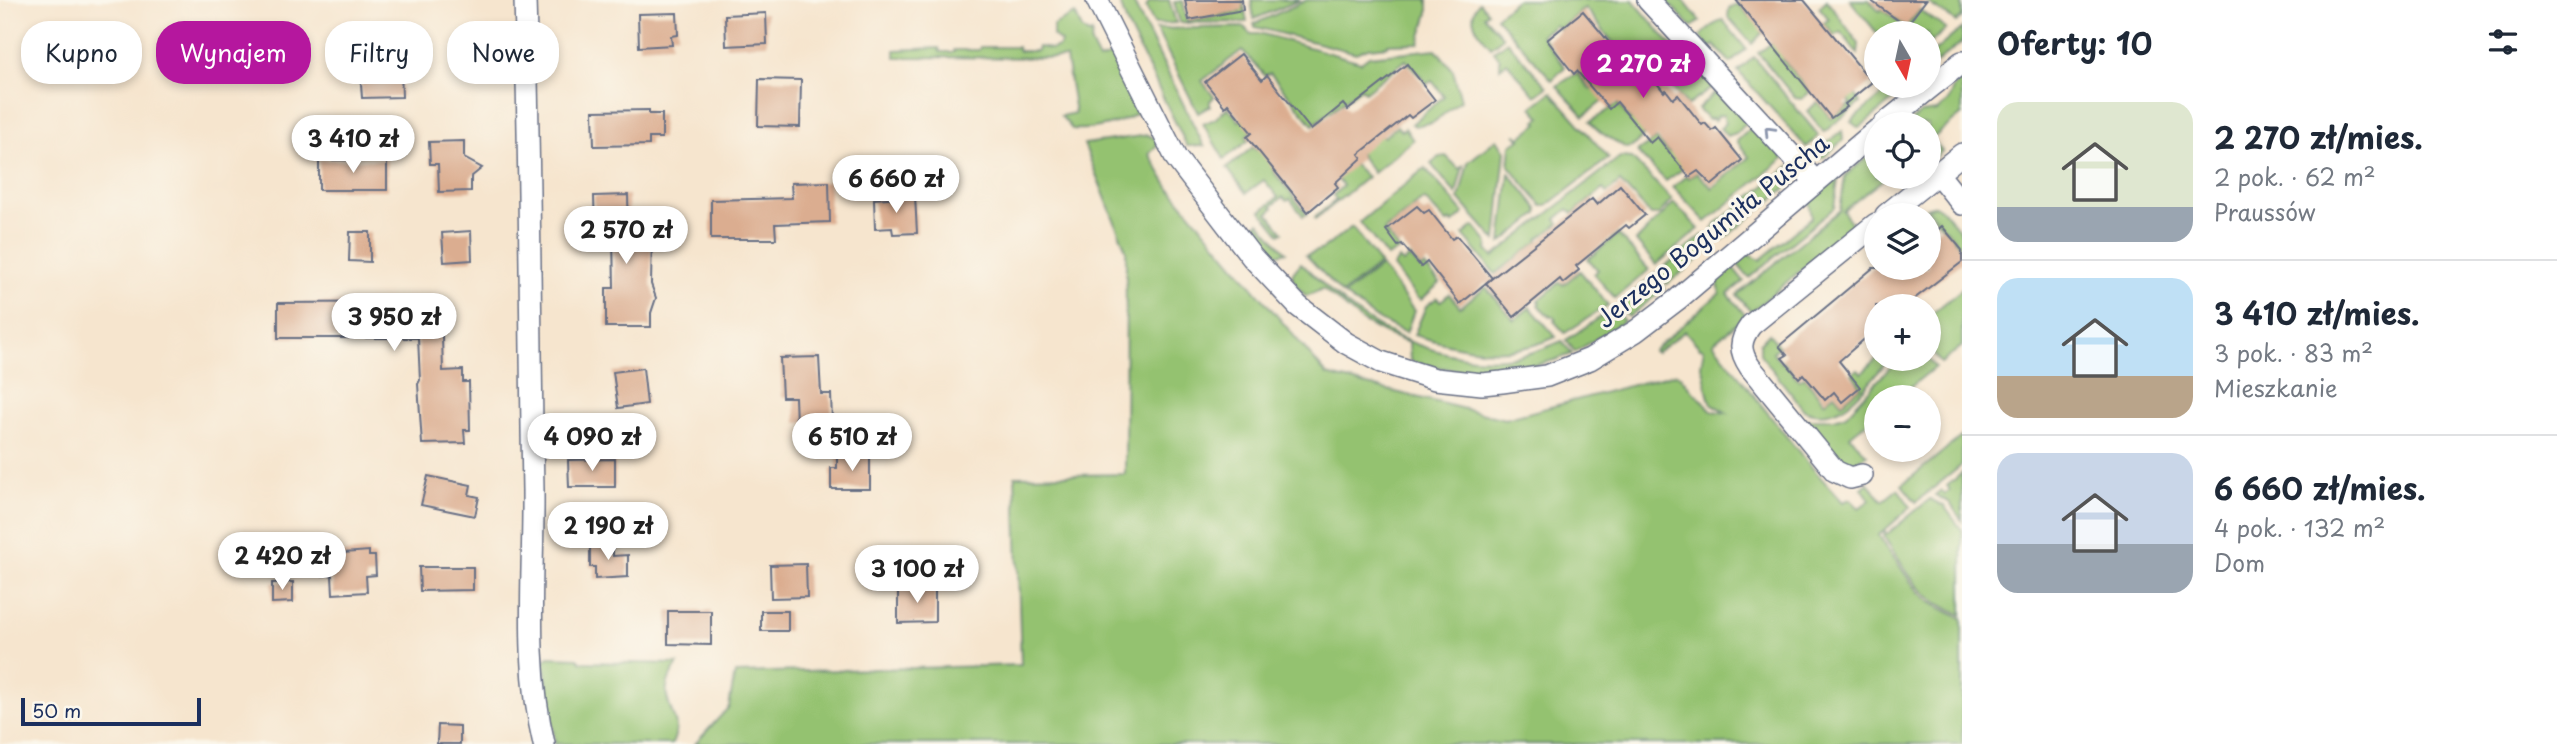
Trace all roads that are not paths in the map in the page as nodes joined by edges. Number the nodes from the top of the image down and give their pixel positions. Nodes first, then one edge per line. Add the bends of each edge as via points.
1 (525, 0) edge
2 (1097, 0) edge
3 (1648, 0) edge
4 (1962, 62) edge
5 (1899, 112) edge
6 (1864, 141) edge
7 (1962, 154) edge
8 (1941, 172) edge
9 (1941, 178) edge
10 (1815, 181) junction
11 (1919, 189) edge
12 (1901, 203) edge
13 (1962, 204) edge
14 (1864, 234) edge
15 (1861, 475) dead end
16 (544, 744) edge

1 - 16 street via 533,669
2 - 10 street, Jerzego Bogumiła Puscha via 1176,158 1252,257 1298,306 1346,343 1420,376 1502,383 1547,376 1590,359 1651,320
10 -> 3 street
4 - 5 street
6 - 10 street, Jerzego Bogumiła Puscha
7 - 8 street
9 - 13 street
11 - 12 street
14 - 15 street via 1751,325 1741,341 1750,368 1835,471 1850,478

